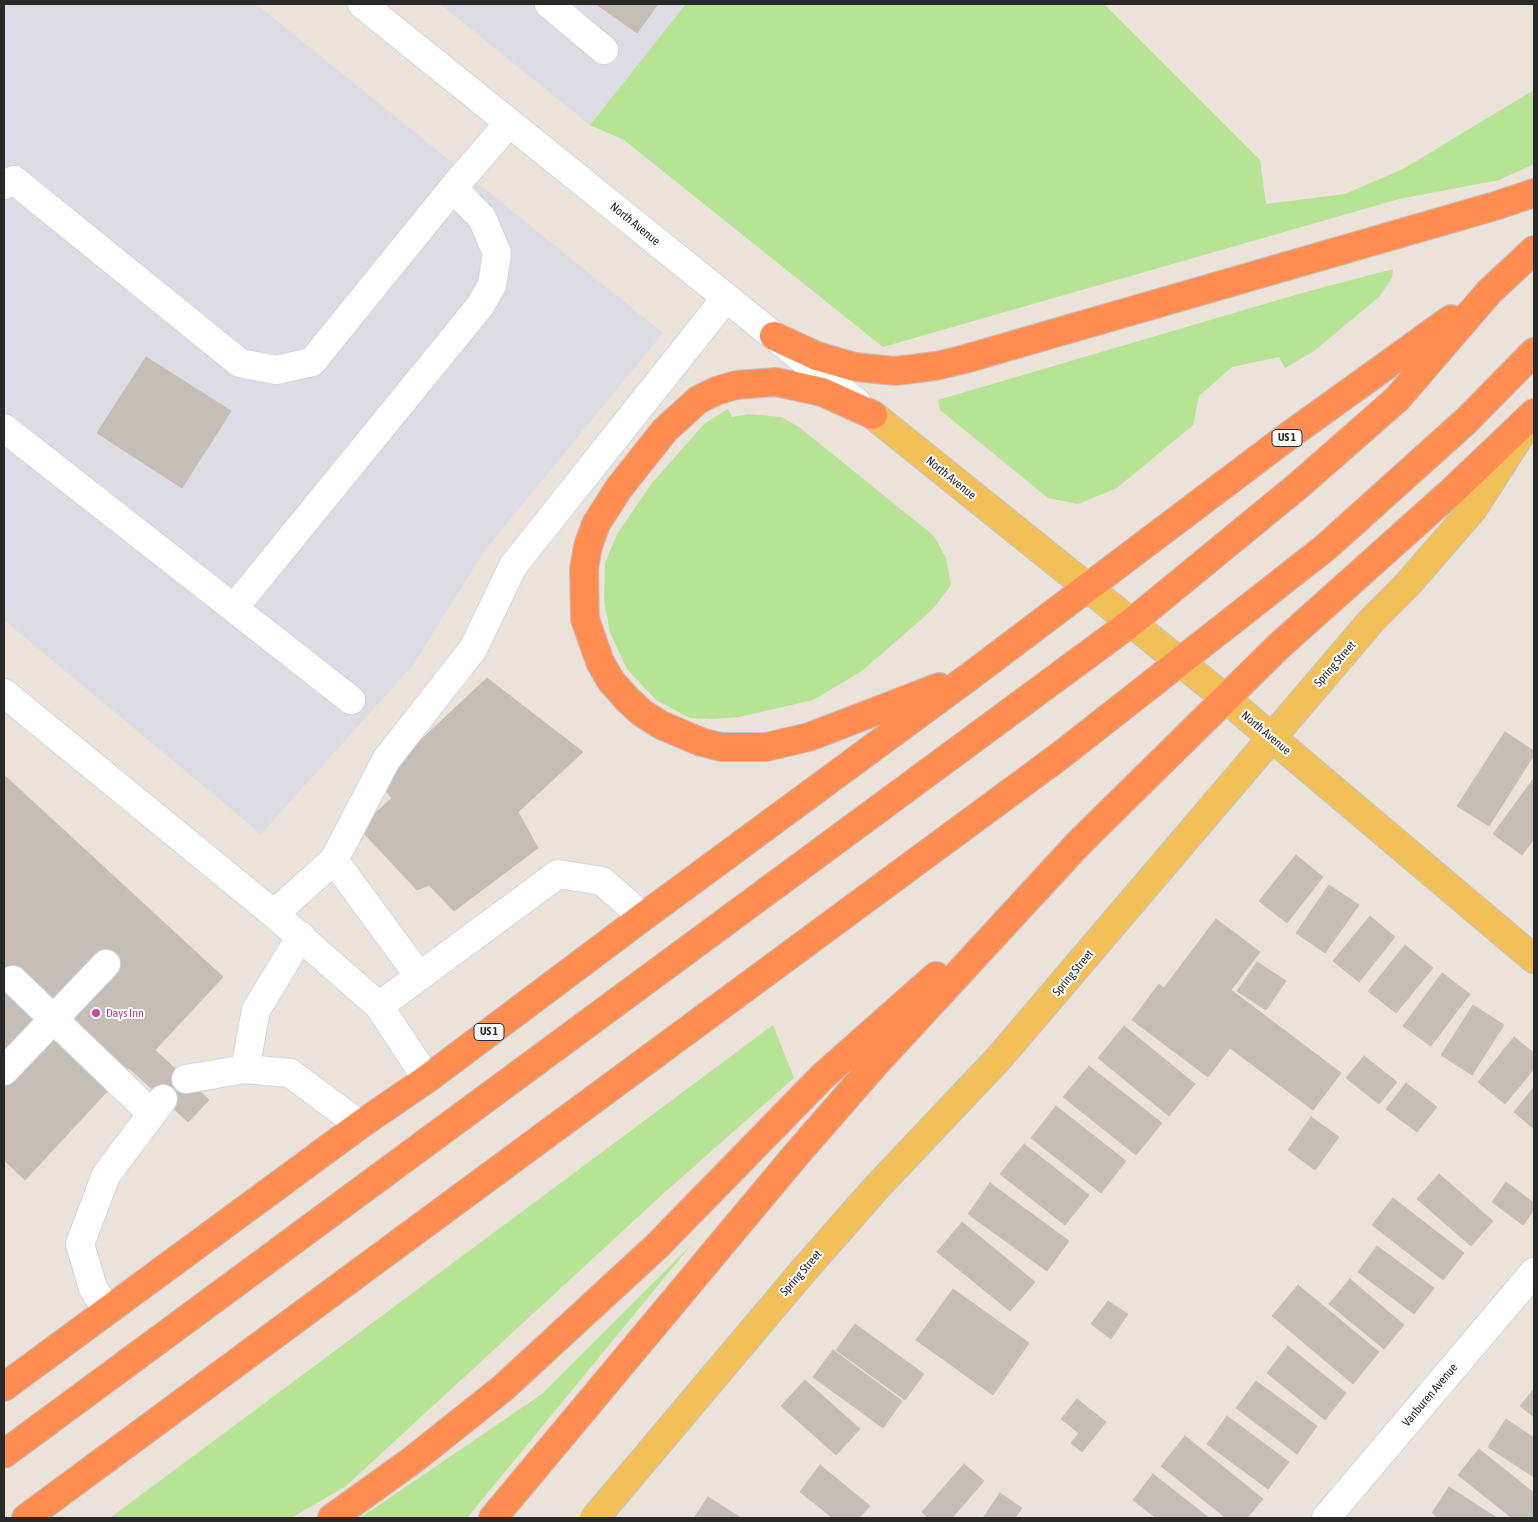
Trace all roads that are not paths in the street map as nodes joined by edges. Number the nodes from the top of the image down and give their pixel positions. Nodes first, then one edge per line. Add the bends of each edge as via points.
1 (362, 4) edge
2 (549, 4) edge
3 (604, 50) dead end
4 (509, 123) junction
5 (4, 185) edge
6 (453, 188) junction
7 (1534, 193) edge
8 (1534, 250) edge
9 (1489, 292) junction
10 (726, 298) junction
11 (774, 336) junction
12 (1534, 352) edge
13 (1534, 414) edge
14 (873, 415) junction
15 (4, 428) edge
16 (1089, 588) junction
17 (234, 608) junction
18 (1132, 622) junction
19 (1181, 663) junction
20 (973, 674) junction
21 (4, 693) edge
22 (1225, 698) junction
23 (351, 700) dead end
24 (1272, 738) junction
25 (334, 860) junction
26 (1045, 882) junction
27 (274, 914) junction
28 (642, 917) junction
29 (301, 936) junction
30 (1534, 959) edge
31 (106, 964) dead end
32 (419, 976) junction
33 (13, 980) dead end
34 (379, 1006) junction
35 (55, 1020) junction
36 (245, 1069) junction
37 (4, 1071) edge
38 (186, 1079) dead end
39 (427, 1079) junction
40 (360, 1125) junction
41 (1534, 1272) edge
42 (107, 1311) junction
43 (4, 1387) edge
44 (4, 1454) edge
45 (26, 1518) edge
46 (332, 1518) edge
47 (493, 1518) edge
48 (595, 1518) edge
49 (1326, 1518) edge

1 - 4 street, North Avenue
2 - 3 street
4 - 6 street
4 - 10 street, North Avenue
5 - 6 street via 14,180 240,363 276,370 312,362
6 - 17 street via 482,218 497,253 492,285 480,306
7 - 11 highway via 936,366 895,371 854,367 817,356
8 - 9 highway, US 1
9 - 16 highway, US 1 via 1280,443
9 - 18 highway via 1396,399 1299,485
10 - 11 street, North Avenue
10 - 25 street via 513,566 473,649 386,760
11 - 14 street, North Avenue
12 - 19 highway via 1375,504
13 - 22 highway
13 - 24 main road, Spring Street via 1473,509 1372,620
14 - 16 main road, North Avenue
14 - 20 highway via 822,392 776,382 755,382 716,390 686,410 665,430 619,488 596,524 584,569 585,619 591,640 611,681 642,713 681,735 722,746 766,747 809,737
15 - 17 street
16 - 18 main road, North Avenue
16 - 20 highway, US 1
17 - 23 street
18 - 19 main road, North Avenue
18 - 44 highway
19 - 22 main road, North Avenue
19 - 45 highway via 1061,755
20 - 28 highway, US 1
21 - 27 street
22 - 24 main road, North Avenue
22 - 26 highway
24 - 30 main road, North Avenue
24 - 48 main road, Spring Street via 999,1058 809,1263
25 - 27 street
25 - 32 street
26 - 46 highway via 823,1076 657,1246 503,1388 414,1459
26 - 47 highway via 882,1056 795,1156
27 - 29 street
28 - 32 street via 602,881 558,874
28 - 39 highway, US 1
29 - 34 street
29 - 36 street via 256,1010
31 - 35 street
32 - 34 street
33 - 35 street
34 - 39 street
35 - 37 street
35 - 42 street via 158,1106 106,1175 80,1244 93,1288
36 - 38 street
36 - 40 street via 290,1073
39 - 40 highway, US 1
40 - 42 highway, US 1
41 - 49 street, Vanburen Avenue
42 - 43 highway, US 1

